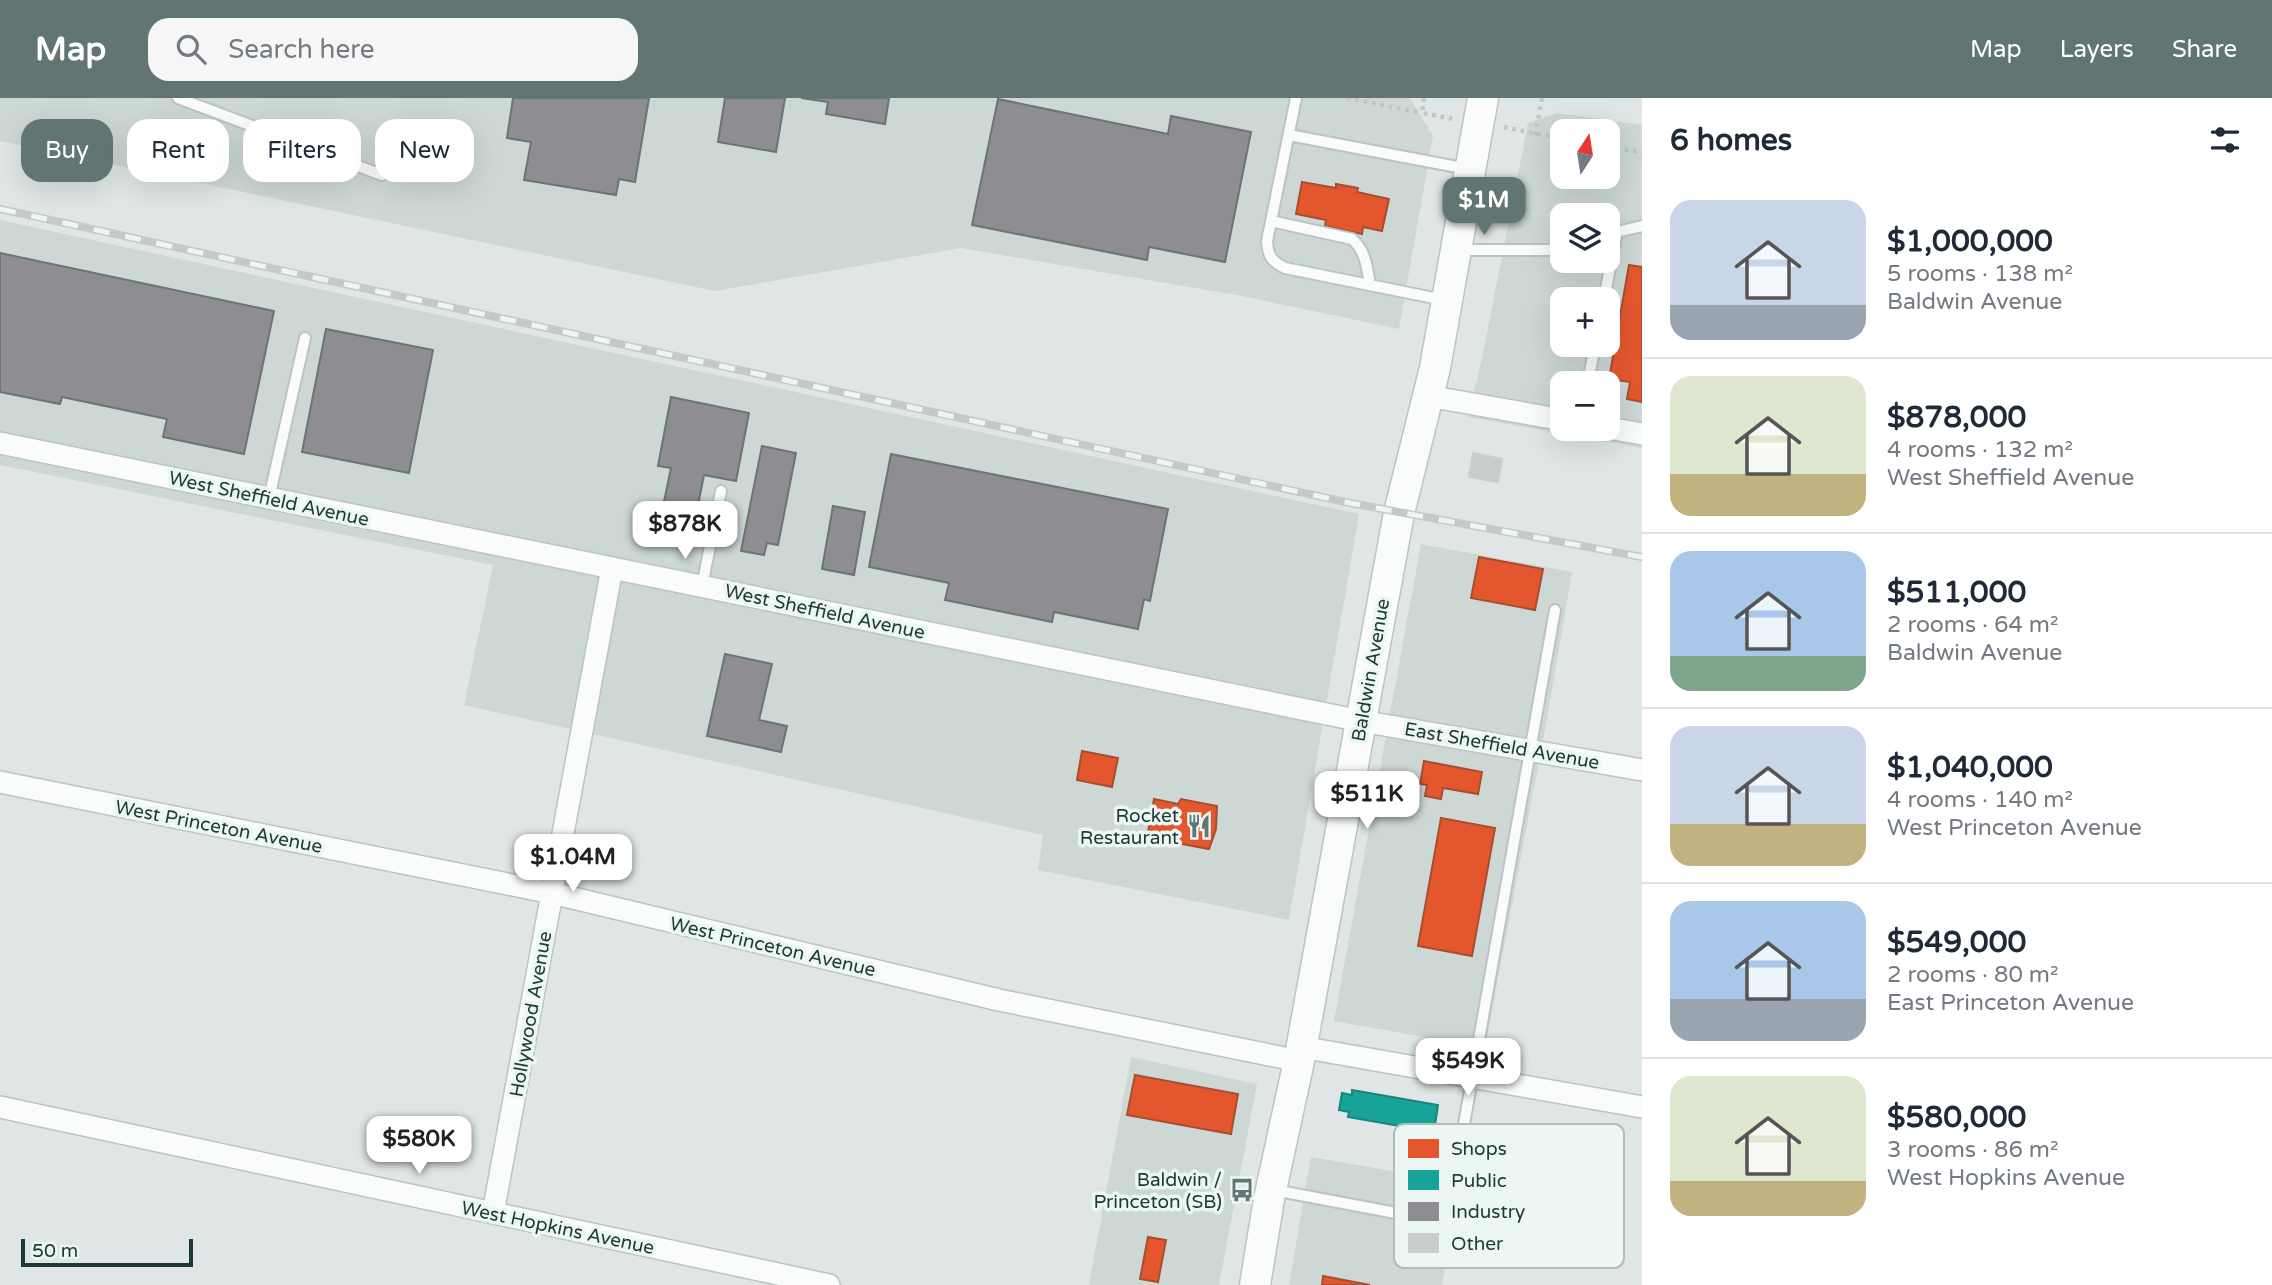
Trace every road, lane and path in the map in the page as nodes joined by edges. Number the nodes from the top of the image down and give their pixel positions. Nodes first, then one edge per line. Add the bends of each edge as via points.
1 (178, 98) edge
2 (1296, 98) edge
3 (1347, 98) edge
4 (1424, 98) edge
5 (1483, 98) edge
6 (1542, 98) edge
7 (1422, 113) junction
8 (1432, 115) dead end
9 (1528, 131) dead end
10 (1289, 135) junction
11 (1535, 135) junction
12 (1550, 137) edge
13 (1620, 149) edge
14 (1642, 152) edge
15 (1470, 169) junction
16 (375, 172) edge
17 (1271, 221) junction
18 (1642, 226) edge
19 (1620, 230) edge
20 (1456, 250) junction
21 (1550, 250) edge
22 (1370, 285) junction
23 (1447, 301) junction
24 (305, 338) dead end
25 (1428, 396) junction
26 (1550, 418) edge
27 (1620, 430) edge
28 (1642, 434) edge
29 (0, 443) edge
30 (721, 491) dead end
31 (269, 498) junction
32 (612, 568) junction
33 (702, 586) junction
34 (1555, 610) dead end
35 (1361, 721) junction
36 (1531, 750) junction
37 (1642, 770) edge
38 (0, 782) edge
39 (552, 893) junction
40 (1300, 1054) junction
41 (1471, 1077) junction
42 (0, 1107) edge
43 (1642, 1107) edge
44 (1464, 1124) edge
45 (1271, 1189) junction
46 (494, 1213) junction
47 (1394, 1213) edge
48 (829, 1285) edge
49 (1255, 1285) edge

1 - 16 lane
2 - 10 lane
3 - 7 path
4 - 7 path
5 - 15 main road, Baldwin Avenue
6 - 11 path
7 - 8 path
9 - 11 path
10 - 15 lane
10 - 17 lane
11 - 12 path
13 - 14 path
15 - 20 main road, Baldwin Avenue
17 - 22 lane via 1352,239 1365,257
17 - 22 lane via 1268,253 1273,262
18 - 19 lane
20 - 21 lane
20 - 23 main road, Baldwin Avenue
22 - 23 lane
23 - 25 main road, Baldwin Avenue
24 - 31 lane
25 - 26 street
25 - 35 main road, Baldwin Avenue via 1399,513
27 - 28 street
29 - 31 street, West Sheffield Avenue
30 - 33 lane
31 - 32 street, West Sheffield Avenue
32 - 33 street, West Sheffield Avenue
32 - 39 street, Hollywood Avenue
33 - 35 street, West Sheffield Avenue
34 - 36 lane
35 - 36 street, East Sheffield Avenue
35 - 40 main road, Baldwin Avenue
36 - 37 street, East Sheffield Avenue
36 - 41 lane
38 - 39 street, West Princeton Avenue
39 - 40 street, West Princeton Avenue via 999,1000
39 - 46 street, Hollywood Avenue
40 - 41 street, West Princeton Avenue
40 - 45 main road, Baldwin Avenue
41 - 43 street, West Princeton Avenue
41 - 44 lane
42 - 46 street, West Hopkins Avenue
45 - 47 lane
45 - 49 main road, Baldwin Avenue
46 - 48 street, West Hopkins Avenue

